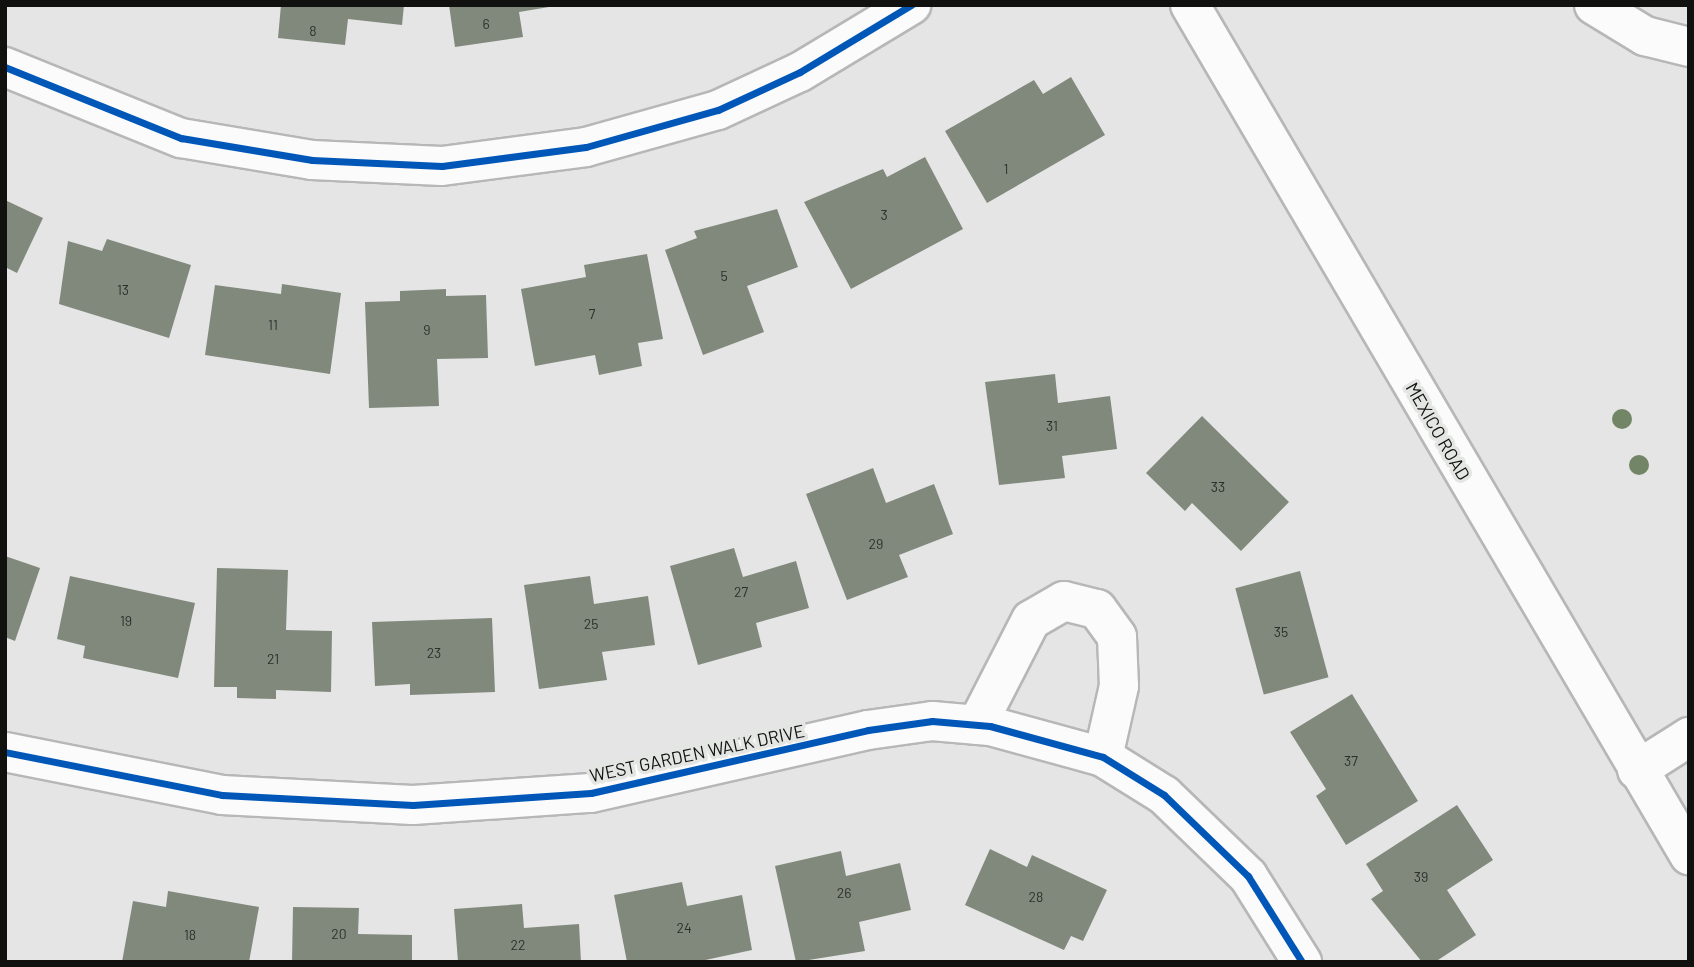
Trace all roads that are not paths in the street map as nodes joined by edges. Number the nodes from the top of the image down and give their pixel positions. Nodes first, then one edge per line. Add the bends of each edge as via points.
1 (911, 5) edge
2 (1190, 5) edge
3 (1594, 5) edge
4 (1689, 47) edge
5 (5, 67) edge
6 (977, 725) junction
7 (1689, 737) edge
8 (5, 752) edge
9 (1103, 757) junction
10 (1637, 770) junction
11 (1689, 855) edge
12 (1302, 962) edge

1 - 5 street via 800,72 718,110 586,147 442,166 312,160 181,138
2 - 10 street, MEXICO ROAD
3 - 4 street via 1645,36
6 - 8 street, WEST GARDEN WALK DRIVE via 932,721 868,730 591,793 414,805 222,795
6 - 9 street, WEST GARDEN WALK DRIVE
6 - 9 street via 1031,620 1064,601 1097,609 1117,637 1119,686
7 - 10 street
9 - 12 street, WEST GARDEN WALK DRIVE via 1211,834 1248,876
10 - 11 street, MEXICO ROAD

